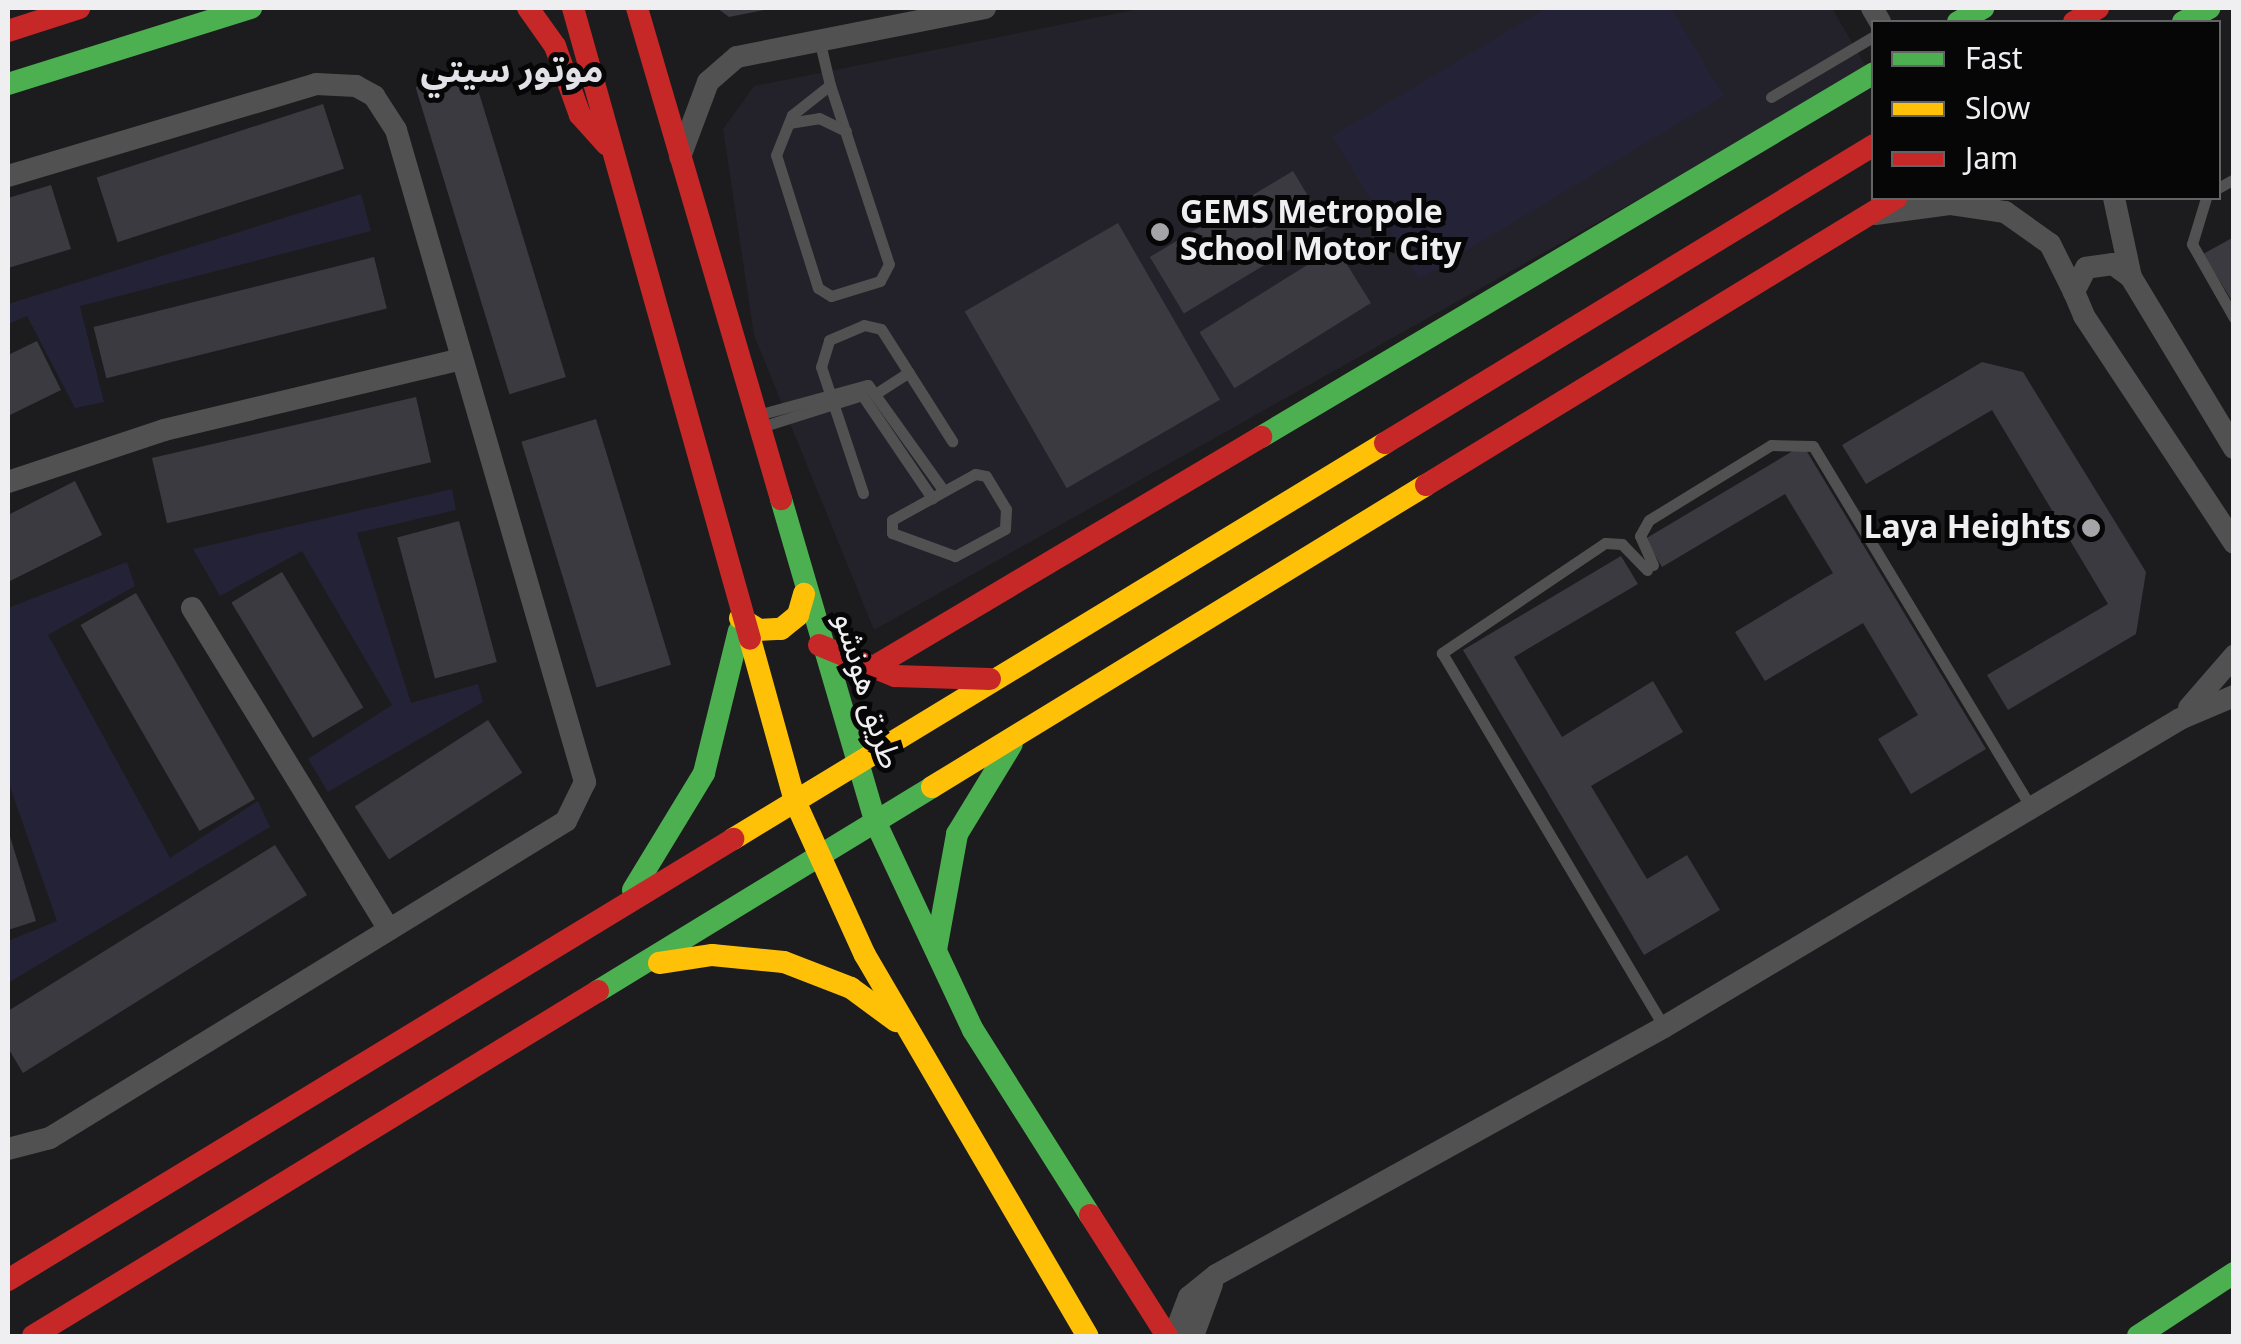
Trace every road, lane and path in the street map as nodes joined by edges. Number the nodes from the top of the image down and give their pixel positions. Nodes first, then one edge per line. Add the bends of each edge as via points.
1 (79, 8) edge
2 (251, 8) edge
3 (528, 8) edge
4 (572, 8) edge
5 (637, 8) edge
6 (985, 8) edge
7 (2209, 8) edge
8 (50, 13) edge
9 (2187, 20) edge
10 (8, 31) edge
11 (1871, 38) edge
12 (819, 40) junction
13 (1871, 75) edge
14 (8, 84) edge
15 (830, 85) junction
16 (1771, 97) dead end
17 (785, 125) junction
18 (849, 134) junction
19 (1871, 147) edge
20 (610, 148) junction
21 (680, 157) junction
22 (8, 176) edge
23 (1893, 200) edge
24 (2114, 200) edge
25 (2205, 200) edge
26 (1866, 216) junction
27 (2131, 277) junction
28 (2074, 292) junction
29 (2234, 318) edge
30 (461, 359) junction
31 (909, 372) junction
32 (875, 394) junction
33 (831, 398) junction
34 (756, 422) junction
35 (952, 442) dead end
36 (2234, 448) edge
37 (8, 482) edge
38 (863, 493) dead end
39 (938, 494) junction
40 (2234, 544) edge
41 (804, 594) junction
42 (192, 608) dead end
43 (740, 618) junction
44 (819, 645) junction
45 (2234, 656) edge
46 (870, 668) junction
47 (1003, 677) junction
48 (2234, 696) edge
49 (2180, 719) junction
50 (1025, 730) junction
51 (855, 766) junction
52 (796, 801) junction
53 (2031, 808) junction
54 (875, 821) junction
55 (817, 855) junction
56 (620, 908) junction
57 (388, 930) junction
58 (936, 958) junction
59 (641, 967) junction
60 (1664, 1027) junction
61 (909, 1032) junction
62 (8, 1149) edge
63 (2234, 1273) edge
64 (1216, 1275) junction
65 (8, 1280) edge
66 (32, 1336) edge
67 (1088, 1336) edge
68 (1170, 1336) edge
69 (1193, 1336) edge
70 (2138, 1336) edge

1 - 8 main road
2 - 14 main road
3 - 20 main road via 555,46 580,116
4 - 20 main road
5 - 21 main road, طريق هونشو
6 - 12 street
7 - 9 main road
8 - 10 main road
11 - 16 lane
12 - 15 lane
12 - 21 street via 721,67
13 - 46 main road
15 - 17 lane
15 - 18 lane
17 - 18 lane via 819,118
17 - 18 lane via 778,164 818,288 832,296 880,281 889,264
19 - 47 main road
20 - 43 main road
21 - 34 main road, طريق هونشو
22 - 30 street via 316,84 356,86 374,96 396,130
23 - 26 main road
24 - 27 street
25 - 29 lane via 2192,244
26 - 28 street via 1951,204 2005,212 2050,244
26 - 50 main road
27 - 28 street via 2099,263 2077,279
27 - 36 street
28 - 40 street
30 - 37 street via 146,434
30 - 57 street via 586,782 566,821
31 - 32 lane
31 - 33 lane via 888,335 864,326 824,345
31 - 35 lane
32 - 33 lane via 861,384
32 - 39 lane
33 - 34 lane
33 - 38 lane
33 - 39 lane via 865,398
34 - 41 main road, طريق هونشو
39 - 39 lane via 892,520 892,533 955,556 1008,524 982,474
41 - 43 main road via 798,615 781,628 759,630
41 - 44 main road, طريق هونشو
42 - 57 street
43 - 52 main road
43 - 56 main road via 732,682 704,773 676,830
44 - 46 main road
44 - 51 main road, طريق هونشو
45 - 49 street
46 - 47 main road via 922,681
47 - 51 main road
48 - 49 street
49 - 53 street
50 - 54 main road
50 - 58 main road via 997,761 956,834
51 - 52 main road
51 - 54 main road, طريق هونشو
52 - 55 main road
52 - 56 main road
53 - 60 street
53 - 60 lane via 1813,446 1770,445 1648,520 1640,536 1650,568 1622,544 1605,543 1442,652
54 - 55 main road
54 - 58 main road, طريق هونشو
55 - 59 main road
55 - 61 main road
56 - 65 main road
57 - 62 street via 50,1138
58 - 68 main road, طريق هونشو via 1014,1101
59 - 61 main road via 712,955 784,962 851,988
59 - 66 main road
60 - 64 street
61 - 67 main road
63 - 70 main road
64 - 68 street via 1189,1297
64 - 69 street

